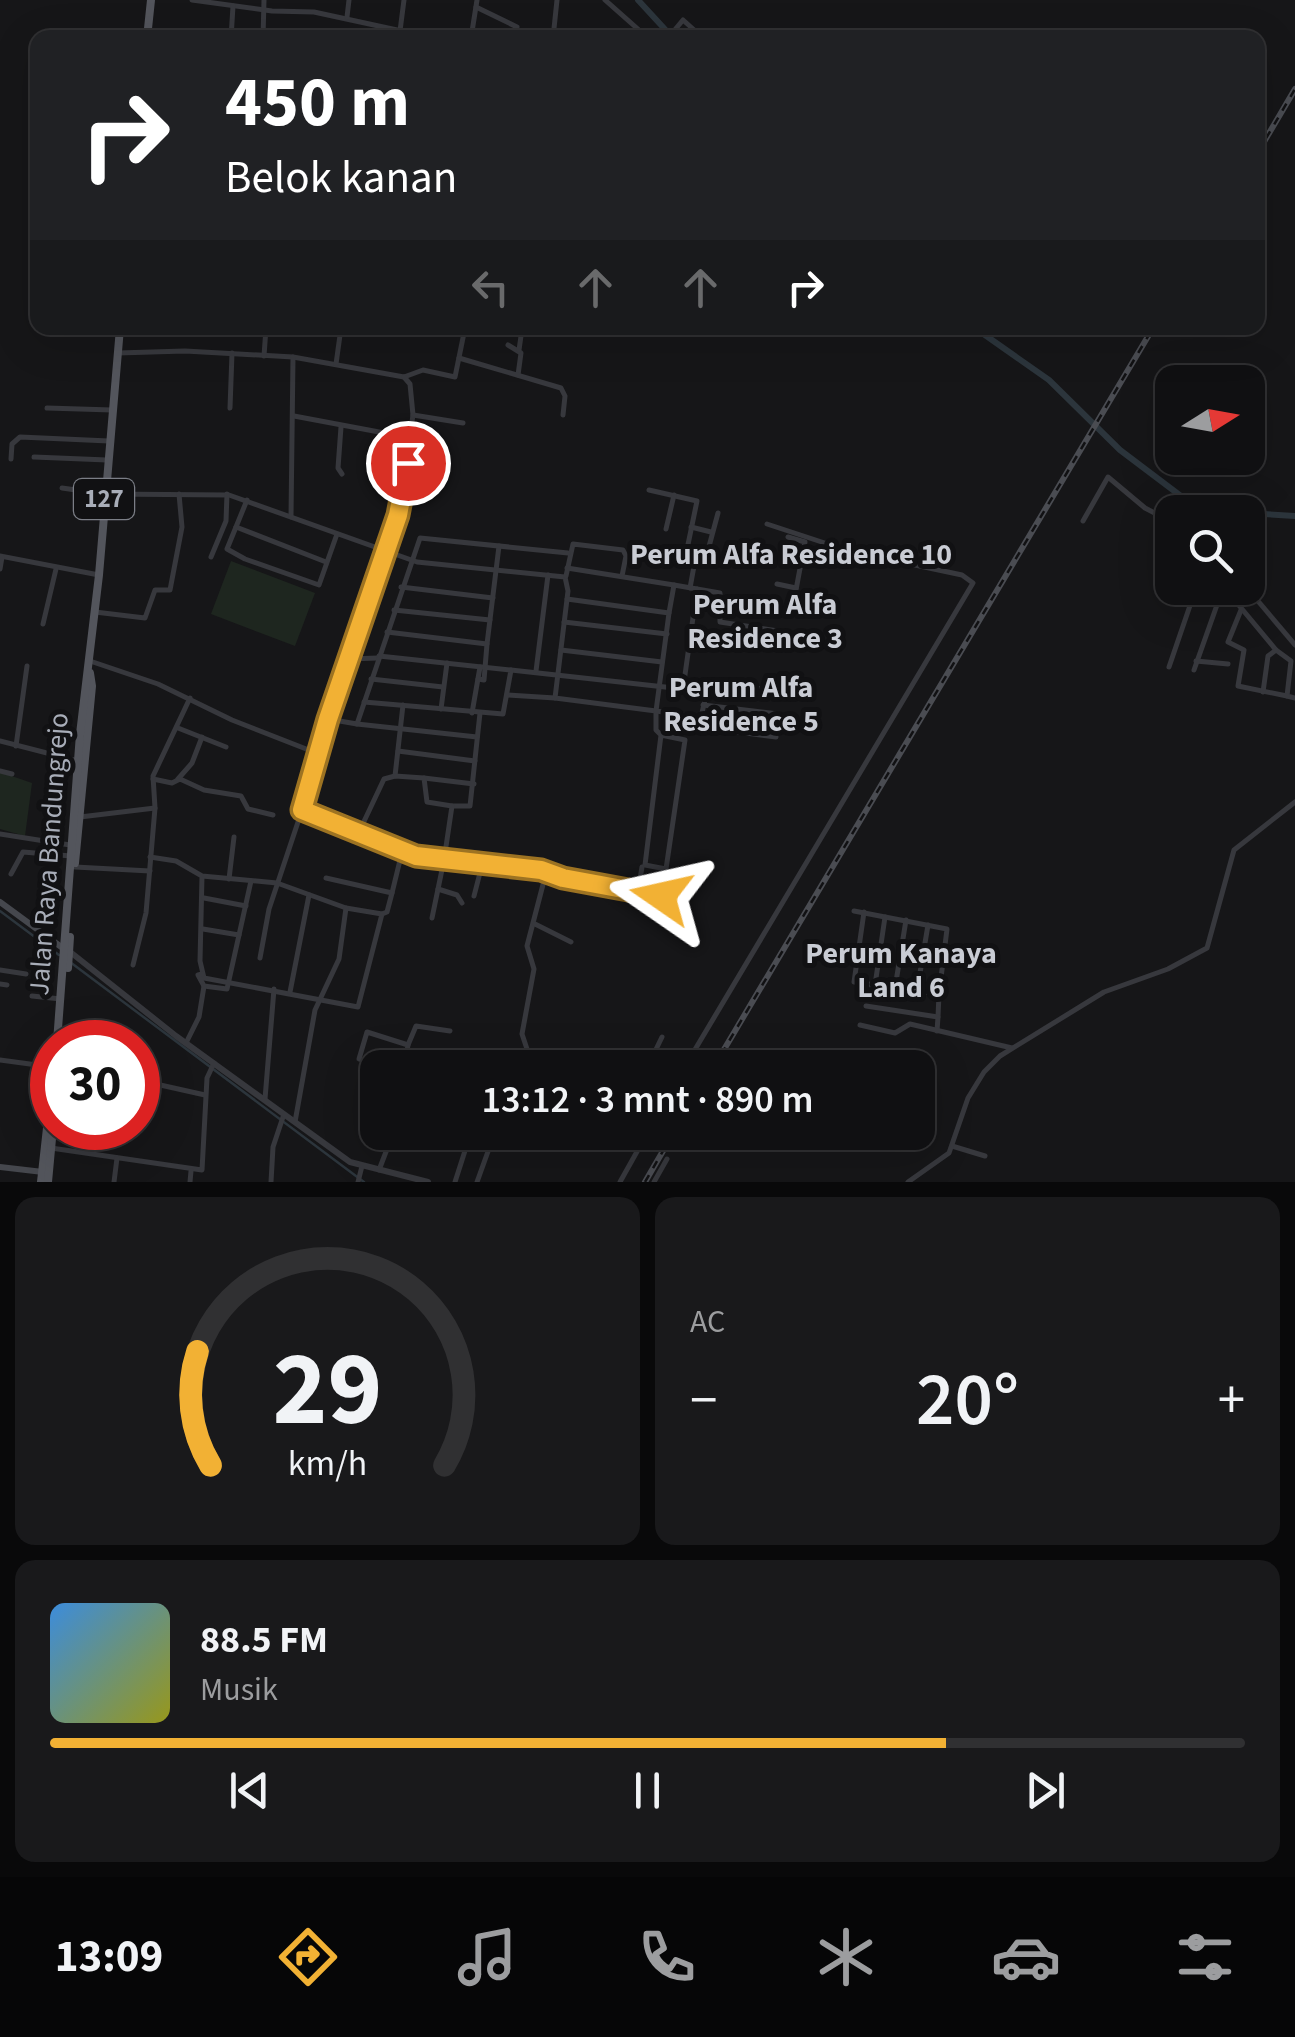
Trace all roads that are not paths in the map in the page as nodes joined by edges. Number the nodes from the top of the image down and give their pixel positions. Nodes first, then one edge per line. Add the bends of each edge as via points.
1 (151, 0) edge
2 (192, 0) edge
3 (264, 0) edge
4 (350, 0) edge
5 (404, 0) edge
6 (557, 0) edge
7 (605, 0) edge
8 (220, 2) edge
9 (477, 4) edge
10 (233, 6) junction
11 (263, 10) junction
12 (346, 18) junction
13 (517, 26) dead end
14 (148, 30) edge
15 (232, 30) edge
16 (262, 30) edge
17 (396, 30) edge
18 (400, 30) edge
19 (472, 30) edge
20 (554, 30) edge
21 (639, 30) edge
22 (675, 30) edge
23 (693, 30) edge
24 (119, 335) edge
25 (266, 335) edge
26 (340, 335) edge
27 (461, 335) edge
28 (521, 336) dead end
29 (508, 346) dead end
30 (519, 350) junction
31 (232, 353) junction
32 (117, 354) junction
33 (264, 356) junction
34 (293, 357) junction
35 (459, 358) junction
36 (336, 366) junction
37 (518, 375) junction
38 (404, 378) junction
39 (47, 408) dead end
40 (230, 408) dead end
41 (112, 410) junction
42 (563, 415) dead end
43 (294, 416) junction
44 (413, 416) junction
45 (462, 424) dead end
46 (342, 426) junction
47 (411, 438) junction
48 (109, 441) junction
49 (409, 456) junction
50 (34, 457) dead end
51 (11, 459) dead end
52 (107, 460) junction
53 (435, 462) dead end
54 (342, 474) dead end
55 (62, 488) dead end
56 (650, 490) dead end
57 (104, 494) junction
58 (179, 494) junction
59 (227, 494) junction
60 (674, 495) junction
61 (247, 500) junction
62 (718, 513) dead end
63 (1155, 513) edge
64 (291, 517) junction
65 (1083, 521) dead end
66 (767, 524) dead end
67 (236, 527) junction
68 (691, 527) junction
69 (666, 529) dead end
70 (711, 532) junction
71 (338, 534) junction
72 (788, 537) dead end
73 (499, 546) junction
74 (383, 552) junction
75 (568, 553) junction
76 (1, 556) edge
77 (211, 557) dead end
78 (410, 560) junction
79 (782, 561) dead end
80 (328, 562) junction
81 (694, 566) junction
82 (800, 566) junction
83 (567, 568) junction
84 (0, 569) edge
85 (56, 569) junction
86 (496, 570) junction
87 (99, 575) junction
88 (548, 576) junction
89 (622, 576) junction
90 (566, 578) junction
91 (777, 584) dead end
92 (674, 586) junction
93 (401, 587) junction
94 (796, 588) junction
95 (693, 589) junction
96 (493, 598) junction
97 (568, 599) junction
98 (720, 601) junction
99 (1190, 605) edge
100 (1217, 605) edge
101 (1238, 605) edge
102 (1262, 605) edge
103 (394, 610) junction
104 (1241, 610) junction
105 (95, 612) junction
106 (670, 613) junction
107 (490, 620) junction
108 (564, 622) junction
109 (43, 624) dead end
110 (387, 632) junction
111 (792, 633) dead end
112 (667, 634) junction
113 (488, 644) junction
114 (1295, 645) edge
115 (561, 650) junction
116 (1276, 650) junction
117 (379, 657) junction
118 (348, 659) junction
119 (1196, 660) junction
120 (663, 662) junction
121 (447, 663) junction
122 (1228, 664) dead end
123 (27, 666) dead end
124 (90, 666) junction
125 (482, 667) junction
126 (1168, 667) dead end
127 (511, 670) junction
128 (1194, 670) dead end
129 (536, 671) junction
130 (558, 673) junction
131 (370, 678) junction
132 (661, 685) junction
133 (443, 687) junction
134 (781, 691) dead end
135 (1262, 692) junction
136 (506, 695) junction
137 (1287, 696) junction
138 (190, 698) junction
139 (556, 698) junction
140 (1295, 698) edge
141 (363, 702) junction
142 (403, 705) junction
143 (704, 705) junction
144 (441, 709) junction
145 (656, 711) junction
146 (472, 712) junction
147 (480, 713) junction
148 (778, 714) dead end
149 (701, 717) junction
150 (328, 719) junction
151 (357, 724) junction
152 (178, 728) junction
153 (401, 728) junction
154 (661, 735) junction
155 (202, 736) junction
156 (776, 736) dead end
157 (477, 737) junction
158 (0, 741) edge
159 (16, 746) junction
160 (226, 747) dead end
161 (398, 751) junction
162 (320, 754) junction
163 (78, 761) junction
164 (476, 761) junction
165 (0, 770) edge
166 (12, 774) dead end
167 (395, 776) junction
168 (424, 778) junction
169 (152, 779) junction
170 (178, 780) junction
171 (474, 784) junction
172 (1295, 802) edge
173 (452, 806) junction
174 (155, 808) junction
175 (302, 810) junction
176 (273, 815) dead end
177 (80, 817) junction
178 (359, 832) junction
179 (0, 834) edge
180 (234, 837) dead end
181 (72, 846) junction
182 (402, 852) junction
183 (71, 856) junction
184 (150, 857) junction
185 (444, 860) junction
186 (482, 865) junction
187 (642, 867) dead end
188 (73, 871) junction
189 (150, 871) junction
190 (11, 874) dead end
191 (546, 874) junction
192 (202, 876) junction
193 (326, 878) dead end
194 (229, 879) junction
195 (251, 881) junction
196 (277, 883) junction
197 (438, 889) junction
198 (392, 892) junction
199 (638, 892) junction
200 (310, 895) junction
201 (474, 896) dead end
202 (204, 898) junction
203 (684, 901) dead end
204 (0, 902) edge
205 (462, 902) dead end
206 (246, 906) junction
207 (346, 908) junction
208 (854, 911) dead end
209 (864, 912) junction
210 (382, 914) junction
211 (885, 917) junction
212 (432, 918) dead end
213 (906, 920) junction
214 (535, 924) junction
215 (928, 925) junction
216 (203, 929) junction
217 (239, 935) junction
218 (571, 942) dead end
219 (66, 956) junction
220 (260, 958) dead end
221 (132, 965) dead end
222 (0, 970) edge
223 (26, 974) dead end
224 (202, 974) junction
225 (228, 982) junction
226 (874, 985) junction
227 (204, 986) junction
228 (896, 988) junction
229 (274, 990) junction
230 (917, 991) junction
231 (290, 992) junction
232 (939, 994) junction
233 (32, 996) dead end
234 (61, 999) junction
235 (322, 1000) junction
236 (866, 1006) dead end
237 (938, 1017) junction
238 (61, 1020) edge
239 (62, 1020) edge
240 (860, 1026) dead end
241 (937, 1031) junction
242 (450, 1032) dead end
243 (662, 1037) dead end
244 (186, 1042) junction
245 (408, 1044) junction
246 (1012, 1048) junction
247 (361, 1050) edge
248 (407, 1050) edge
249 (528, 1050) edge
250 (656, 1050) edge
251 (695, 1050) edge
252 (0, 1060) edge
253 (214, 1063) junction
254 (30, 1064) edge
255 (160, 1085) edge
256 (205, 1094) junction
257 (265, 1099) junction
258 (282, 1117) junction
259 (296, 1122) junction
260 (952, 1146) junction
261 (47, 1150) edge
262 (51, 1150) edge
263 (64, 1150) edge
264 (387, 1150) edge
265 (465, 1150) edge
266 (490, 1150) edge
267 (638, 1150) edge
268 (985, 1156) dead end
269 (117, 1158) junction
270 (667, 1159) dead end
271 (0, 1167) edge
272 (191, 1170) junction
273 (379, 1170) junction
274 (360, 1176) edge
275 (45, 1177) edge
276 (114, 1182) edge
277 (190, 1182) edge
278 (271, 1182) edge
279 (428, 1182) edge
280 (456, 1182) edge
281 (476, 1182) edge
282 (620, 1182) edge
283 (654, 1182) edge
284 (908, 1182) edge

1 - 14 main road
2 - 8 street
3 - 11 street
4 - 12 street
5 - 18 street
6 - 20 street
7 - 21 street
8 - 10 street
9 - 13 street
9 - 19 street
10 - 11 street
10 - 15 street
11 - 12 street
11 - 16 street
12 - 17 street
22 - 23 street via 682,21
24 - 32 main road, Jalan Raya Bandungrejo / 127
25 - 33 street
26 - 36 street
27 - 35 street
28 - 30 street
29 - 30 street
30 - 37 street
31 - 32 street
31 - 33 street
31 - 40 street
32 - 41 main road, Jalan Raya Bandungrejo / 127
33 - 34 street
34 - 36 street
34 - 43 street
35 - 37 street
35 - 38 street via 456,376 424,370
36 - 38 street
37 - 42 street via 561,388
38 - 44 street
39 - 41 street
41 - 48 main road, Jalan Raya Bandungrejo / 127
43 - 46 street
43 - 64 street
44 - 45 street
44 - 47 street
46 - 47 street
46 - 54 street
47 - 49 street
48 - 51 street via 20,437
48 - 52 main road, Jalan Raya Bandungrejo / 127
49 - 53 street
49 - 74 street
50 - 52 street
52 - 57 main road, Jalan Raya Bandungrejo / 127
55 - 57 street
56 - 60 street
57 - 58 street
57 - 87 main road, Jalan Raya Bandungrejo / 127
58 - 59 street
58 - 105 street via 182,527 170,590 156,590 145,618
59 - 61 street
59 - 77 street via 226,522
60 - 68 street via 697,501
60 - 69 street
61 - 64 street
61 - 67 street
62 - 70 street
63 - 65 street via 1108,477
64 - 71 street
66 - 251 street via 849,551 962,575 973,584
67 - 80 street
67 - 80 street via 228,552 244,559 316,585
68 - 70 street
68 - 81 street via 685,559
70 - 81 street via 704,565
71 - 74 street
71 - 80 street
72 - 82 street via 805,542
73 - 75 street
73 - 78 street via 422,537
73 - 86 street
74 - 78 street
74 - 118 street
75 - 83 street
75 - 89 street via 573,544 620,549 626,556
76 - 84 street
76 - 85 street
78 - 86 street
78 - 93 street
79 - 82 street
81 - 95 street
82 - 94 street
83 - 89 street
83 - 90 street
85 - 87 street
85 - 109 street
86 - 88 street
86 - 96 street
87 - 105 main road, Jalan Raya Bandungrejo / 127
88 - 90 street
88 - 129 street
89 - 92 street
90 - 97 street
91 - 94 street
92 - 95 street
92 - 106 street
93 - 96 street
93 - 103 street
94 - 98 street via 792,611
95 - 98 street via 720,592
95 - 132 street via 684,687
96 - 107 street
97 - 106 street
97 - 108 street
98 - 111 street via 720,622
99 - 126 street
100 - 119 street
101 - 104 street
102 - 114 street
103 - 107 street
103 - 110 street
104 - 116 street
104 - 135 street via 1228,642 1244,650 1238,685
105 - 124 main road, Jalan Raya Bandungrejo / 127
106 - 112 street
107 - 113 street
108 - 112 street
108 - 115 street
110 - 113 street
110 - 117 street
112 - 120 street
113 - 125 street
115 - 120 street
115 - 130 street
116 - 135 street via 1268,656
116 - 137 street via 1292,662
117 - 118 street
117 - 121 street
117 - 131 street
118 - 150 street
119 - 122 street
119 - 128 street
120 - 132 street
121 - 125 street
121 - 133 street
123 - 159 street
124 - 138 street
124 - 163 main road, Jalan Raya Bandungrejo / 127
124 - 177 main road, Jalan Raya Bandungrejo / 127
125 - 127 street
125 - 146 street
127 - 129 street
127 - 136 street
129 - 130 street
130 - 132 street
130 - 139 street
131 - 133 street
131 - 141 street
132 - 145 street
133 - 144 street
134 - 143 street via 709,683
135 - 137 street
136 - 139 street
136 - 147 street via 503,715
137 - 140 street
138 - 152 street
138 - 162 street
139 - 145 street
141 - 142 street
141 - 151 street
142 - 144 street
142 - 153 street
143 - 148 street
143 - 149 street
144 - 146 street
145 - 149 street
145 - 154 street
146 - 147 street
147 - 157 street
149 - 156 street via 705,728
150 - 151 street
150 - 162 street
151 - 153 street
152 - 155 street
152 - 169 street
153 - 157 street
153 - 161 street
154 - 154 street via 685,740 666,868 645,865
155 - 160 street
155 - 170 street
157 - 164 street
158 - 159 street
159 - 163 street
161 - 164 street
161 - 167 street
162 - 175 street
163 - 181 main road, Jalan Raya Bandungrejo / 127
164 - 171 street
165 - 166 street
167 - 168 street
167 - 178 street via 382,781
168 - 171 street
168 - 173 street via 427,802
169 - 170 street
169 - 174 street
170 - 176 street via 241,796 248,809
171 - 173 street via 470,806
172 - 246 street via 1234,850 1212,942 1203,951 1122,983
173 - 185 street
174 - 177 street
174 - 184 street
175 - 178 street
175 - 196 street
177 - 188 main road, Jalan Raya Bandungrejo / 127
178 - 182 street
179 - 181 street
180 - 194 street
181 - 183 main road, Jalan Raya Bandungrejo / 127
182 - 185 street
182 - 198 street
183 - 188 main road, Jalan Raya Bandungrejo / 127
183 - 190 street via 25,852
184 - 189 street
184 - 192 street via 176,861
185 - 186 street
185 - 197 street
186 - 191 street
186 - 201 street
187 - 199 street
188 - 189 street
188 - 219 main road, Jalan Raya Bandungrejo / 127
189 - 221 street
191 - 199 street
191 - 214 street
192 - 194 street
192 - 202 street
193 - 198 street
194 - 195 street
195 - 196 street
195 - 206 street
196 - 200 street
196 - 220 street
197 - 205 street
197 - 212 street
198 - 210 street
199 - 203 street
200 - 207 street
200 - 231 street
202 - 206 street
202 - 216 street
204 - 219 main road
206 - 217 street
207 - 210 street
207 - 235 street via 339,959
208 - 209 street
209 - 211 street
209 - 226 street via 853,981
210 - 235 street via 360,1005
211 - 213 street
211 - 226 street
213 - 215 street
213 - 228 street
214 - 218 street
214 - 249 street via 522,1030
215 - 230 street
215 - 232 street via 948,930
216 - 217 street
216 - 224 street
217 - 225 street
219 - 234 main road, Jalan Raya Bandungrejo / 127
219 - 239 main road, Jalan Raya Bandungrejo / 127
219 - 244 street
222 - 223 street
224 - 225 street via 210,982
224 - 227 street
225 - 227 street via 227,990
225 - 229 street
226 - 228 street
227 - 244 street via 199,1018
228 - 230 street
229 - 231 street
229 - 257 street
230 - 232 street
231 - 235 street
232 - 237 street
233 - 234 street
234 - 238 main road, Jalan Raya Bandungrejo / 127
235 - 259 street
236 - 237 street
237 - 241 street
240 - 241 street
241 - 246 street
242 - 245 street via 416,1026
243 - 250 street
244 - 253 street
245 - 247 street via 366,1033
245 - 248 street
246 - 260 street via 976,1085
252 - 254 street
253 - 256 street
253 - 257 street
255 - 256 street
256 - 272 street via 202,1170
257 - 258 street
258 - 259 street
258 - 278 street
259 - 274 street
260 - 268 street
260 - 284 street
261 - 275 main road
262 - 275 main road
263 - 269 street
264 - 273 street
265 - 280 street
266 - 281 street
267 - 282 street
269 - 272 street
269 - 276 street
270 - 283 street
271 - 275 main road
272 - 277 street
273 - 274 street
273 - 279 street

